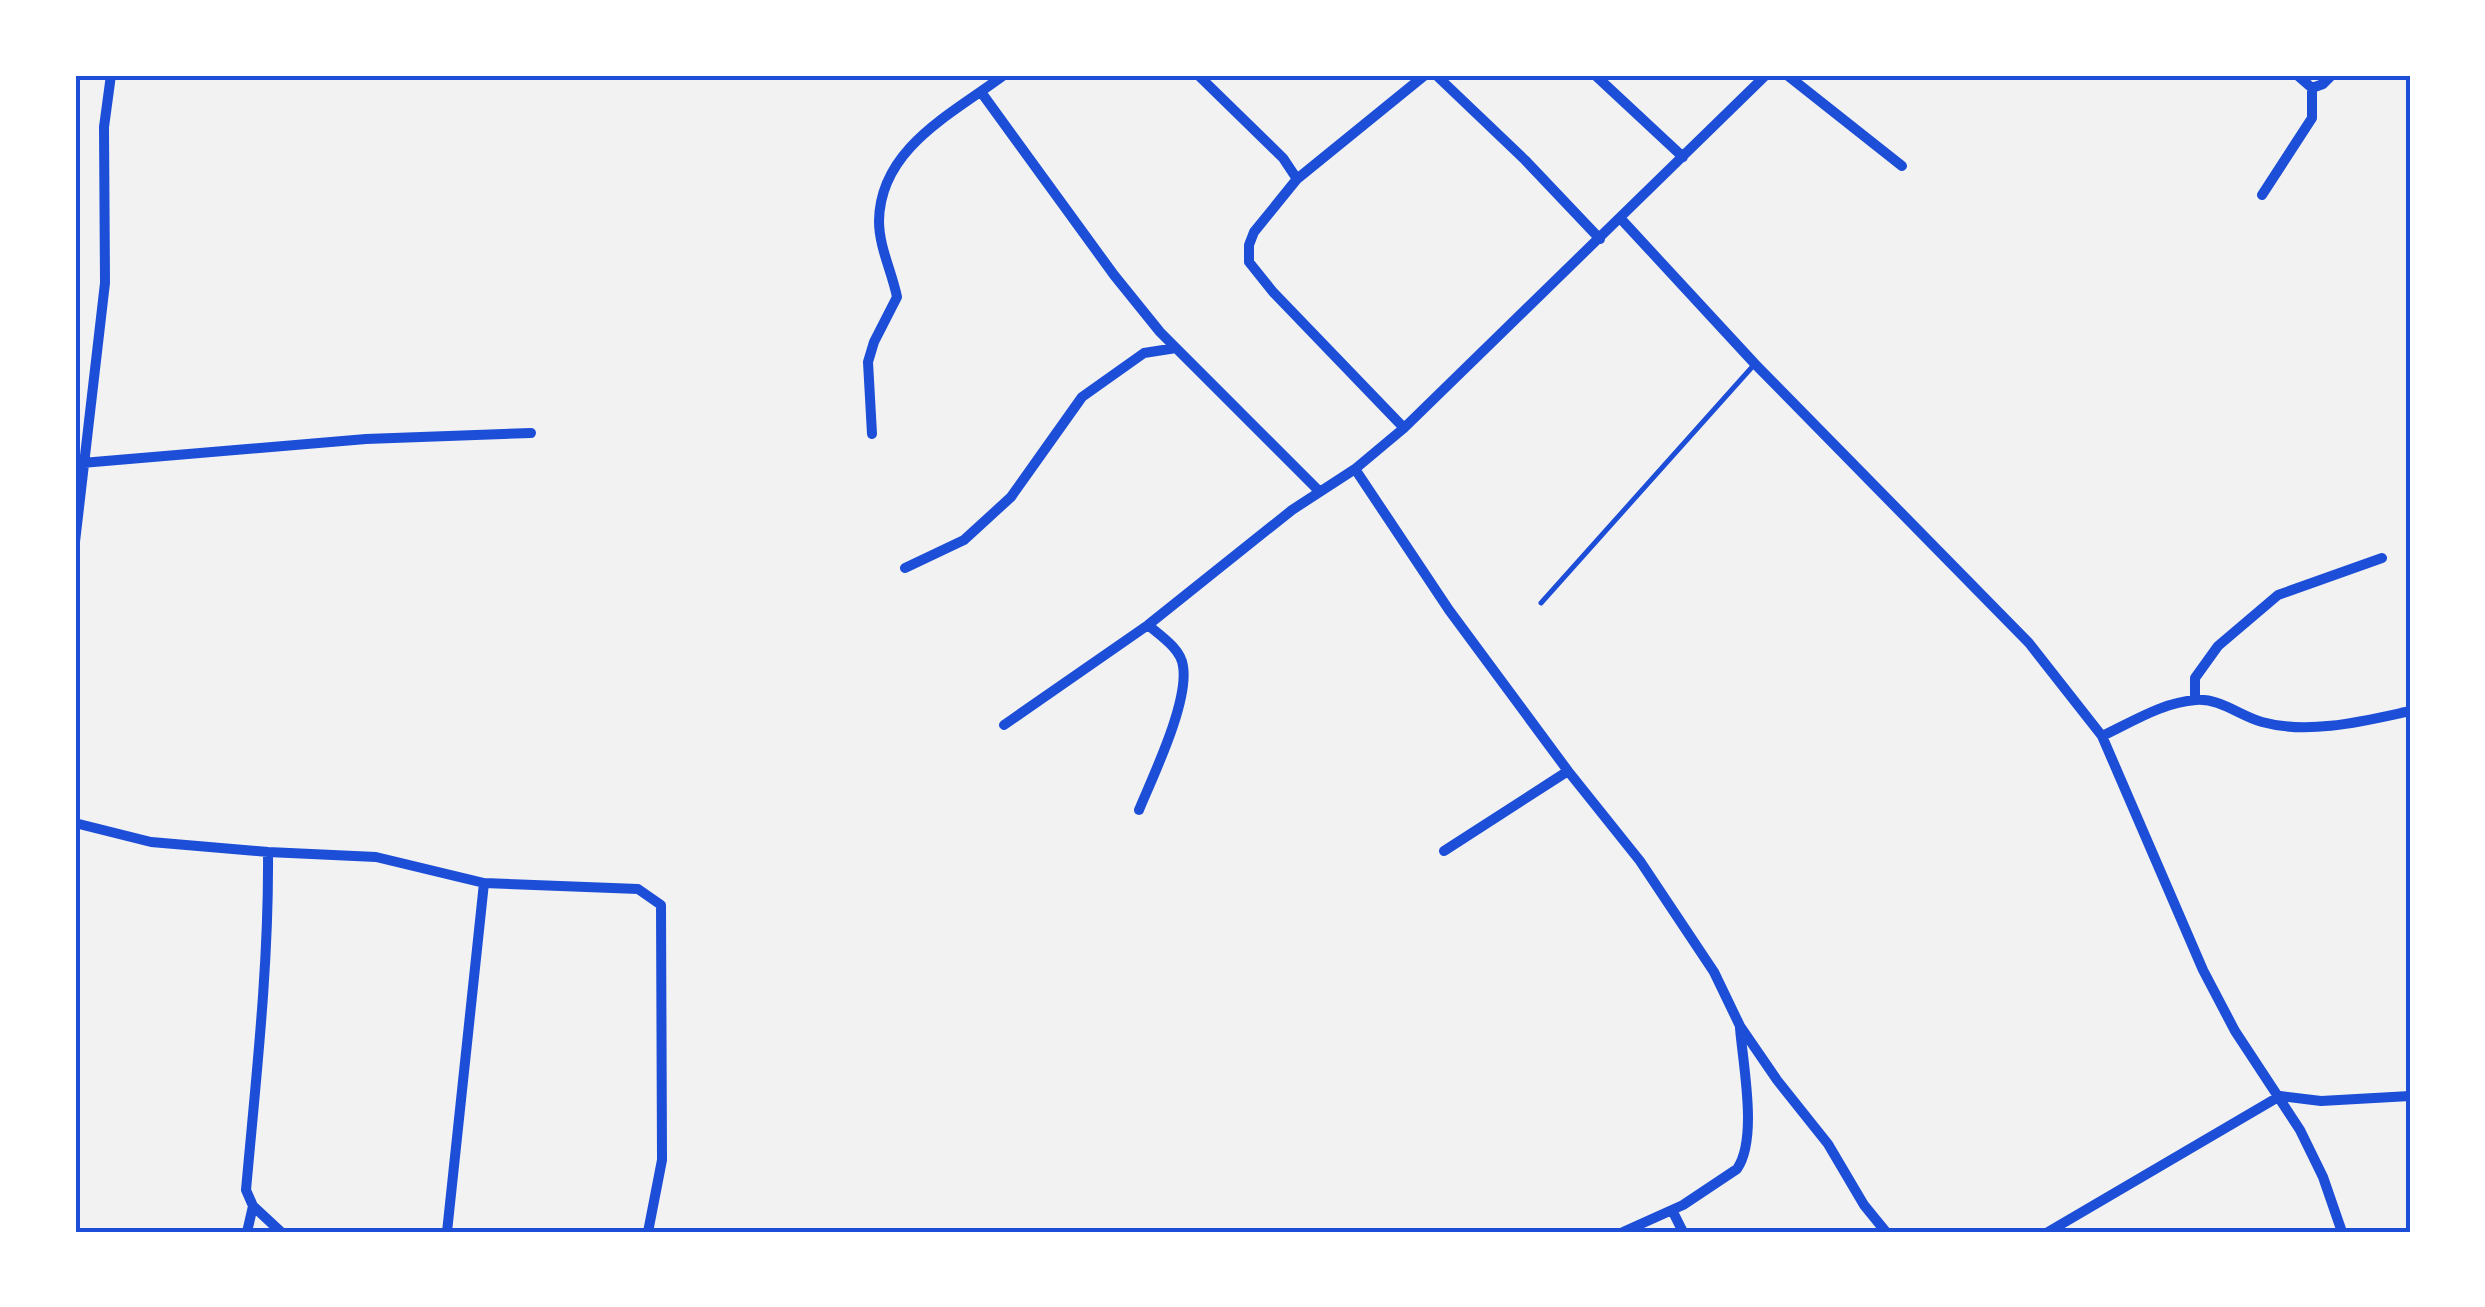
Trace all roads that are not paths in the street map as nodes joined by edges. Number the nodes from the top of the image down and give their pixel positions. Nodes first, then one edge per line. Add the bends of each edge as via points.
1 (111, 75) edge
2 (1004, 75) edge
3 (1198, 75) edge
4 (1425, 75) edge
5 (1436, 75) edge
6 (1595, 75) edge
7 (1766, 75) edge
8 (1787, 75) edge
9 (2297, 75) edge
10 (2332, 75) edge
11 (2312, 88) junction
12 (981, 92) junction
13 (1682, 157) junction
14 (1902, 166) dead end
15 (1297, 179) junction
16 (2262, 195) dead end
17 (1621, 219) junction
18 (1600, 239) junction
19 (1176, 348) junction
20 (1756, 364) junction
21 (1404, 428) junction
22 (531, 433) dead end
23 (872, 434) dead end
24 (82, 463) junction
25 (1355, 469) junction
26 (1319, 490) junction
27 (75, 542) edge
28 (2382, 558) dead end
29 (905, 568) dead end
30 (1540, 602) dead end
31 (1148, 625) junction
32 (2195, 700) junction
33 (2410, 710) edge
34 (1004, 725) dead end
35 (2102, 736) junction
36 (1568, 771) junction
37 (1139, 810) dead end
38 (75, 824) edge
39 (1444, 851) dead end
40 (268, 852) junction
41 (484, 883) junction
42 (1740, 1026) junction
43 (2280, 1096) junction
44 (2410, 1096) edge
45 (253, 1206) junction
46 (1672, 1210) junction
47 (247, 1232) edge
48 (281, 1232) edge
49 (447, 1232) edge
50 (648, 1232) edge
51 (1623, 1232) edge
52 (1683, 1232) edge
53 (1886, 1232) edge
54 (2048, 1232) edge
55 (2342, 1232) edge

1 - 24 street via 104,127 105,283
2 - 12 street
3 - 15 street
4 - 15 street
5 - 18 street
6 - 13 street
7 - 13 street
8 - 14 street
9 - 11 street
10 - 11 street
11 - 16 street via 2312,118
12 - 19 street via 1114,276
12 - 23 street via 911,145 885,179 879,223 897,297 868,362
13 - 17 street
15 - 21 street via 1254,232 1249,262
17 - 18 street
17 - 20 street
18 - 21 street
19 - 26 street
19 - 29 street via 1144,353 1082,396 1011,497 964,540
20 - 30 lane
20 - 35 street via 2029,644
21 - 25 street
22 - 24 street
24 - 27 street
25 - 26 street
25 - 36 street
26 - 31 street
28 - 32 street via 2278,594 2218,646 2195,678
31 - 34 street
31 - 37 street via 1184,663 1184,681
32 - 33 street via 2210,699 2283,726 2325,726
32 - 35 street
35 - 43 street via 2203,970
36 - 39 street
36 - 42 street via 1640,861 1714,972
38 - 40 street via 151,842
40 - 41 street via 376,857
40 - 45 street via 246,1190
41 - 49 street
41 - 50 street via 638,888 661,905 662,1160
42 - 46 street via 1747,1108 1743,1161
42 - 53 street
43 - 44 street
43 - 54 street
43 - 55 street via 2323,1177
45 - 47 street
45 - 48 street
46 - 51 street
46 - 52 street

